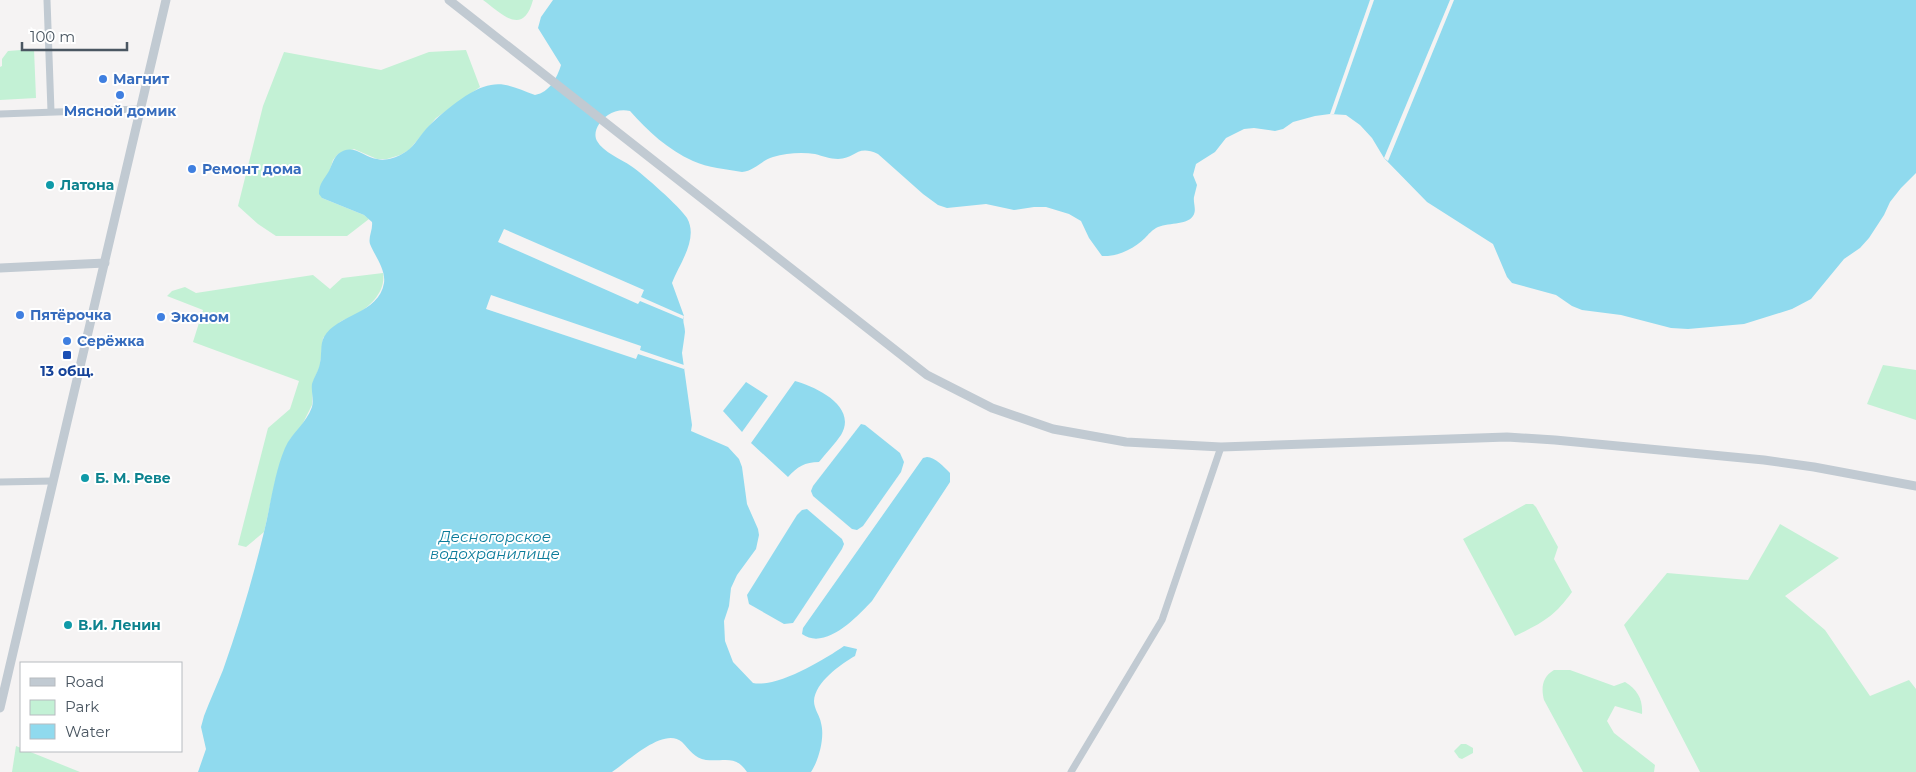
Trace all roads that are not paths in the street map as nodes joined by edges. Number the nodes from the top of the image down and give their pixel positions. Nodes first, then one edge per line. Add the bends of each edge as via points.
1 (47, 0) edge
2 (166, 0) edge
3 (449, 0) edge
4 (140, 110) junction
5 (51, 111) junction
6 (0, 114) edge
7 (105, 263) junction
8 (0, 268) edge
9 (1221, 447) junction
10 (53, 481) junction
11 (0, 482) edge
12 (1916, 486) edge
13 (0, 708) edge
14 (1072, 772) edge

1 - 5 street
2 - 4 street
3 - 9 street via 927,375 992,408 1053,429 1126,442
4 - 5 street
4 - 7 street
5 - 6 street
7 - 8 street
7 - 10 street
9 - 12 street via 1507,437 1764,460
9 - 14 street via 1162,620
10 - 11 street
10 - 13 street

